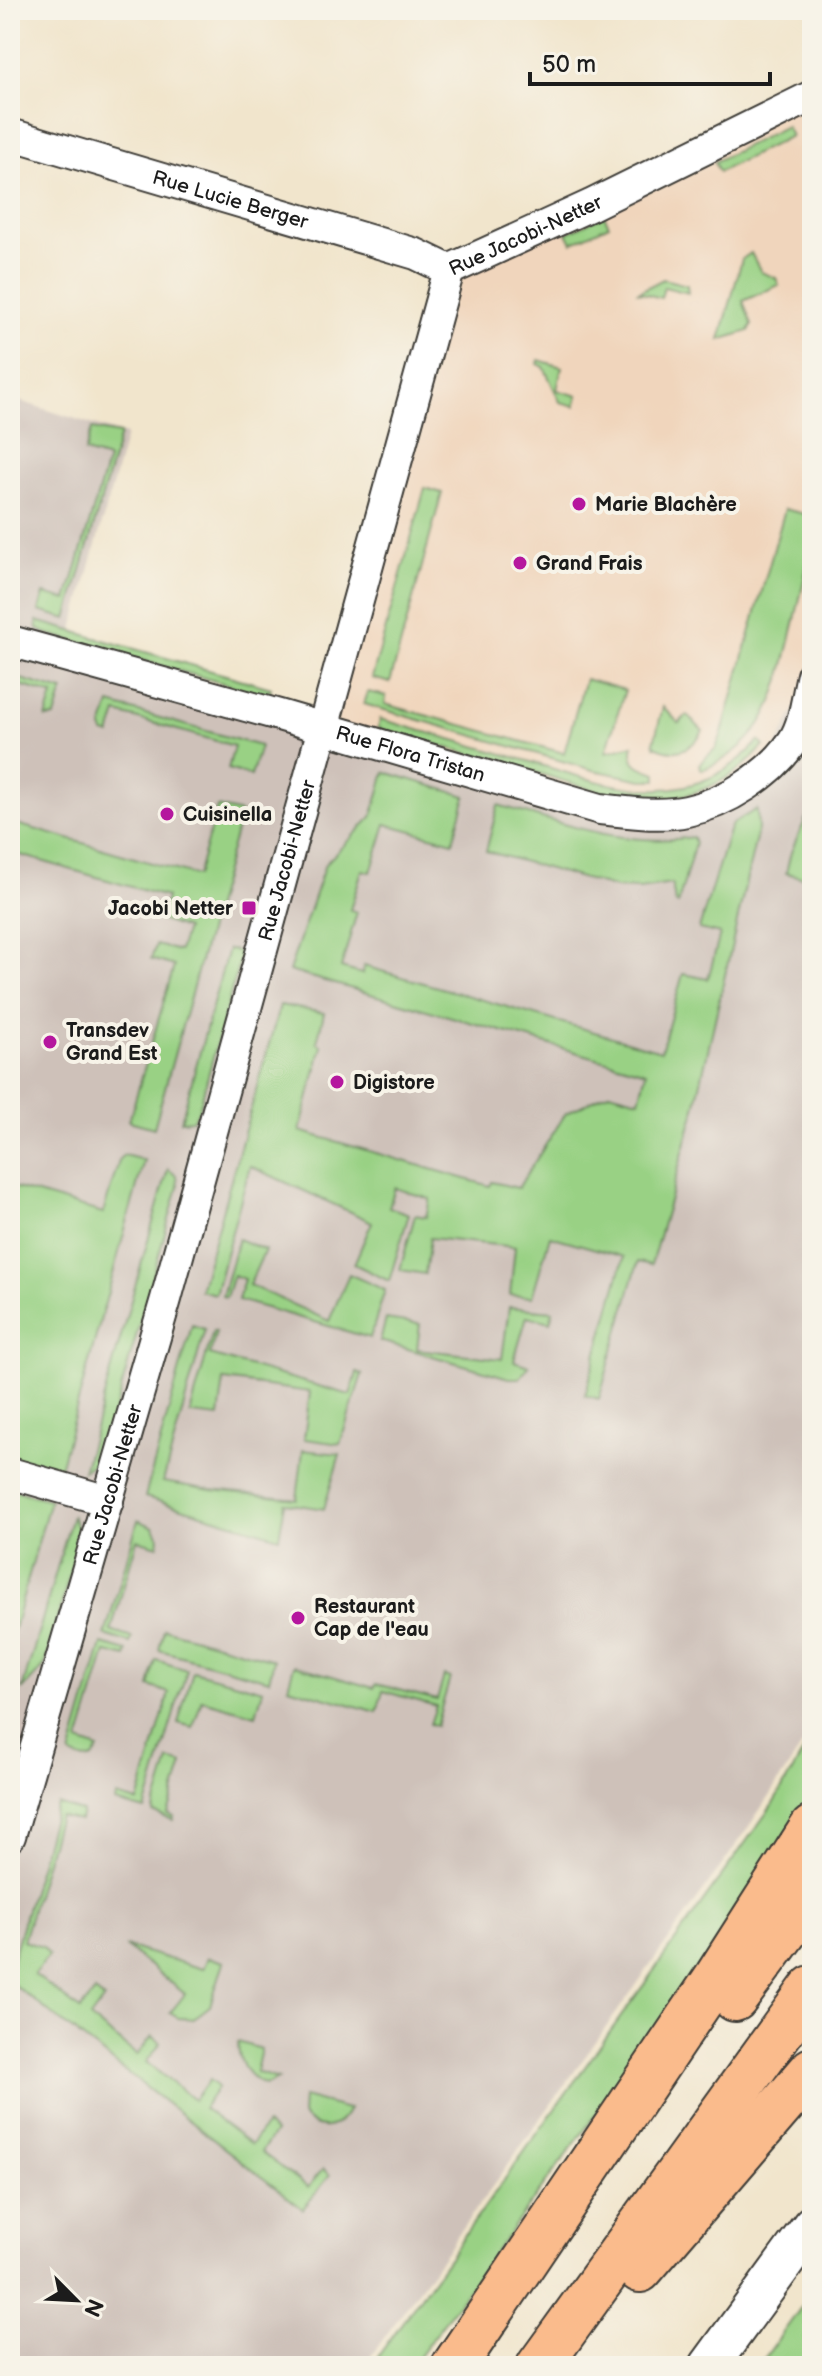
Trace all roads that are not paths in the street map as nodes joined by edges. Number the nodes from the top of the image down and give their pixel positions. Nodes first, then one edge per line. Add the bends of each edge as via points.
1 (812, 96) edge
2 (10, 134) edge
3 (449, 270) junction
4 (10, 641) edge
5 (812, 675) edge
6 (321, 729) junction
7 (10, 1473) edge
8 (108, 1501) junction
9 (812, 1828) edge
10 (10, 1836) edge
11 (812, 1895) edge
12 (812, 1988) edge
13 (812, 2070) edge
14 (812, 2225) edge
15 (454, 2366) edge
16 (463, 2366) edge
17 (539, 2366) edge
18 (557, 2366) edge
19 (709, 2366) edge

1 - 3 street, Rue Jacobi-Netter
2 - 3 street, Rue Lucie Berger via 416,254
3 - 6 street, Rue Jacobi-Netter
4 - 6 street, Rue Flora Tristan
5 - 6 street, Rue Flora Tristan via 794,739 764,771 728,796 686,811 600,809
6 - 8 street, Rue Jacobi-Netter
7 - 8 street
8 - 10 street, Rue Jacobi-Netter
9 - 15 highway
11 - 16 highway
12 - 17 highway
13 - 18 highway
14 - 19 street

